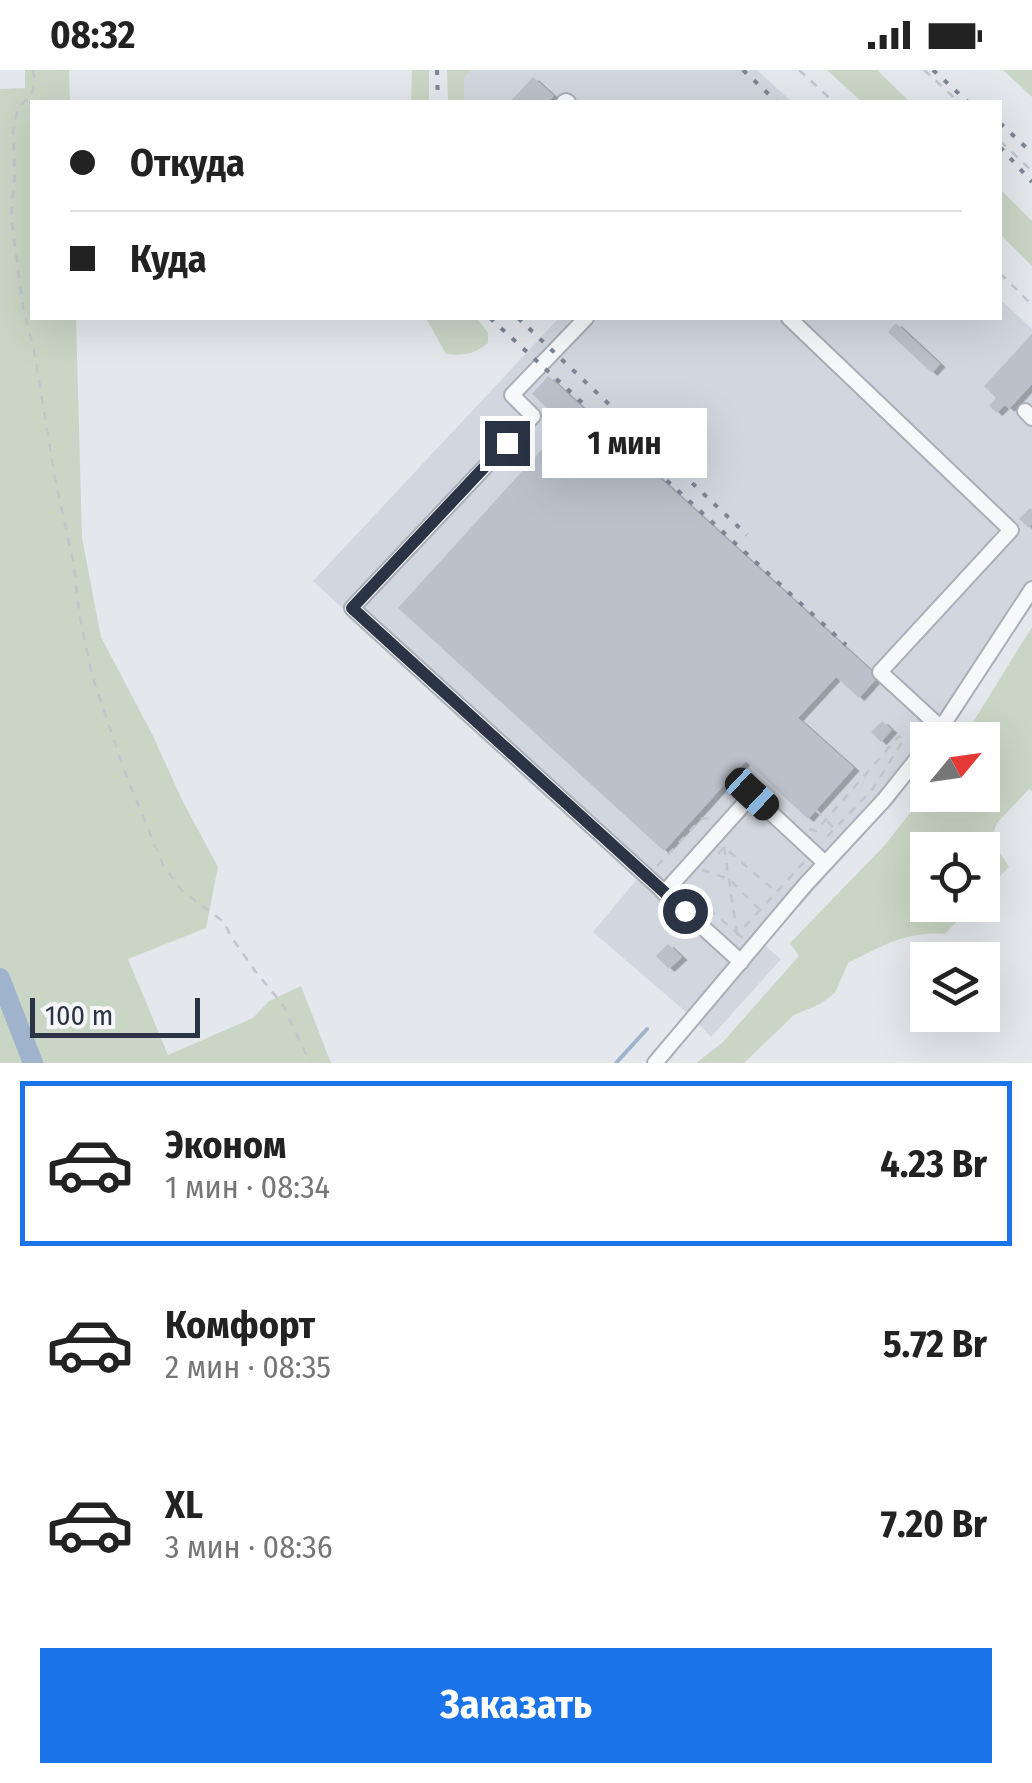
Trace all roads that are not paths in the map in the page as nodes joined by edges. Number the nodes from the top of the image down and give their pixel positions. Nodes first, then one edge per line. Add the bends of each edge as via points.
1 (584, 320) edge
2 (791, 320) edge
3 (1032, 590) edge
4 (920, 722) edge
5 (944, 722) edge
6 (910, 767) edge
7 (826, 864) junction
8 (664, 892) junction
9 (741, 962) junction
10 (655, 1063) edge

1 - 8 lane via 512,396 533,416 352,608
2 - 4 lane via 1011,530 880,672
3 - 5 lane
6 - 7 lane
7 - 8 lane via 752,794
7 - 9 lane
8 - 9 lane
9 - 10 lane

